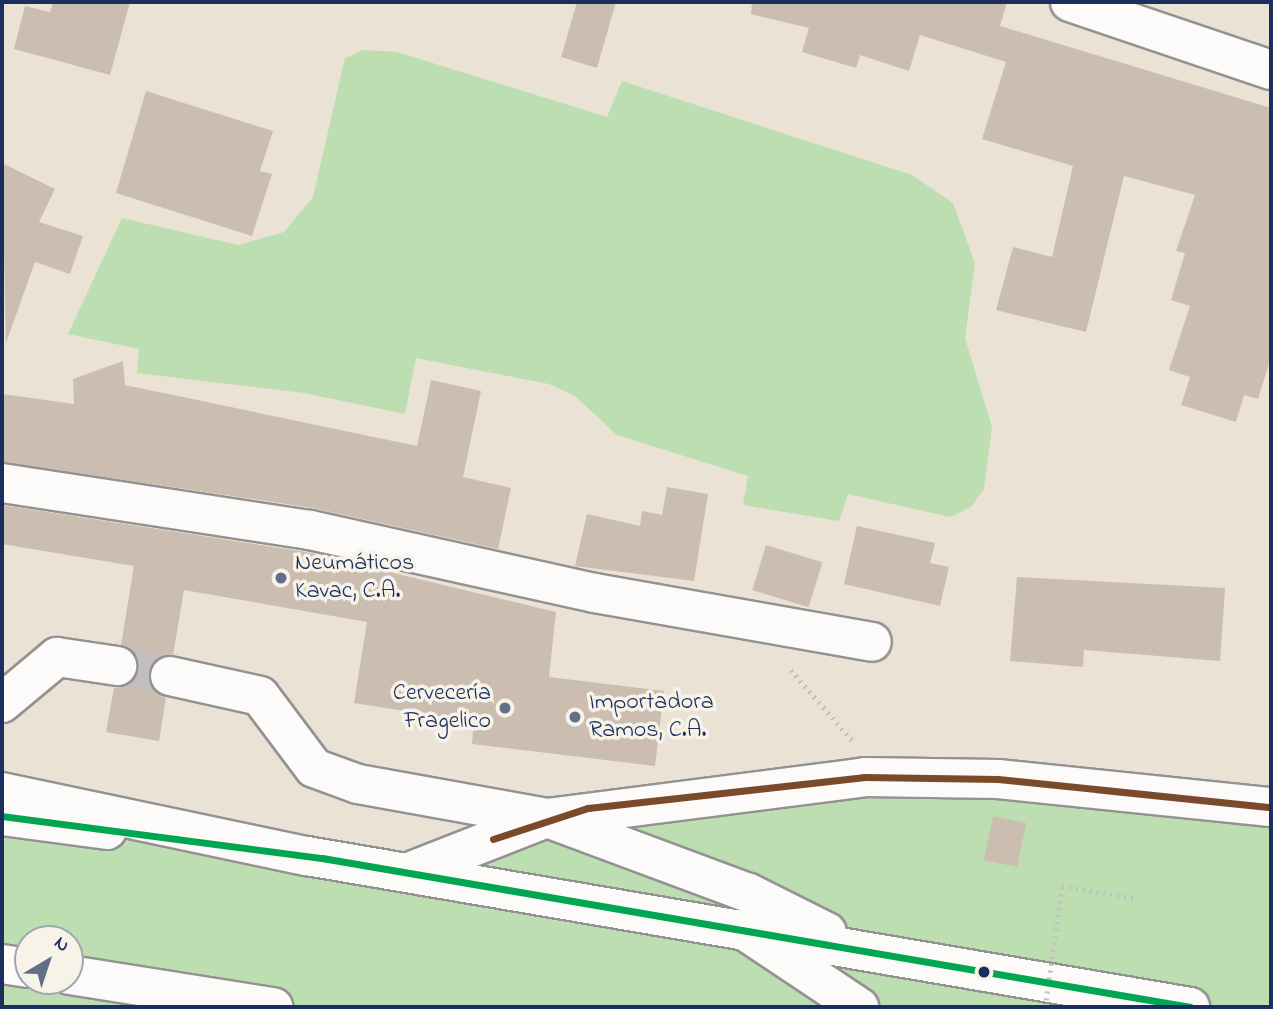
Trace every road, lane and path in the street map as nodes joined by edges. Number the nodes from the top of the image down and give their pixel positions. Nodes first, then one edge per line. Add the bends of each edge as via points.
1 (1070, 2) edge
2 (1271, 70) edge
3 (2, 483) edge
4 (873, 642) dead end
5 (117, 666) tunnel mouth
6 (170, 676) tunnel mouth
7 (2, 703) edge
8 (2, 792) edge
9 (1271, 807) edge
10 (2, 816) edge
11 (547, 818) junction
12 (307, 856) junction
13 (407, 873) junction
14 (1135, 898) dead end
15 (741, 929) junction
16 (864, 950) junction
17 (84, 977) edge
18 (273, 1007) edge
19 (859, 1007) edge
20 (1045, 1007) edge
21 (1190, 1007) edge

1 - 2 main road
3 - 4 main road via 310,530 595,593
5 - 7 main road via 57,657
6 - 11 main road via 260,696 314,768 358,784
8 - 12 main road
9 - 11 main road via 1025,781 865,777
10 - 12 main road
11 - 13 main road
11 - 16 main road via 749,893
12 - 13 main road
13 - 15 main road
14 - 20 path, bridge via 1062,886
15 - 16 main road
15 - 19 main road
16 - 21 main road
17 - 18 main road

